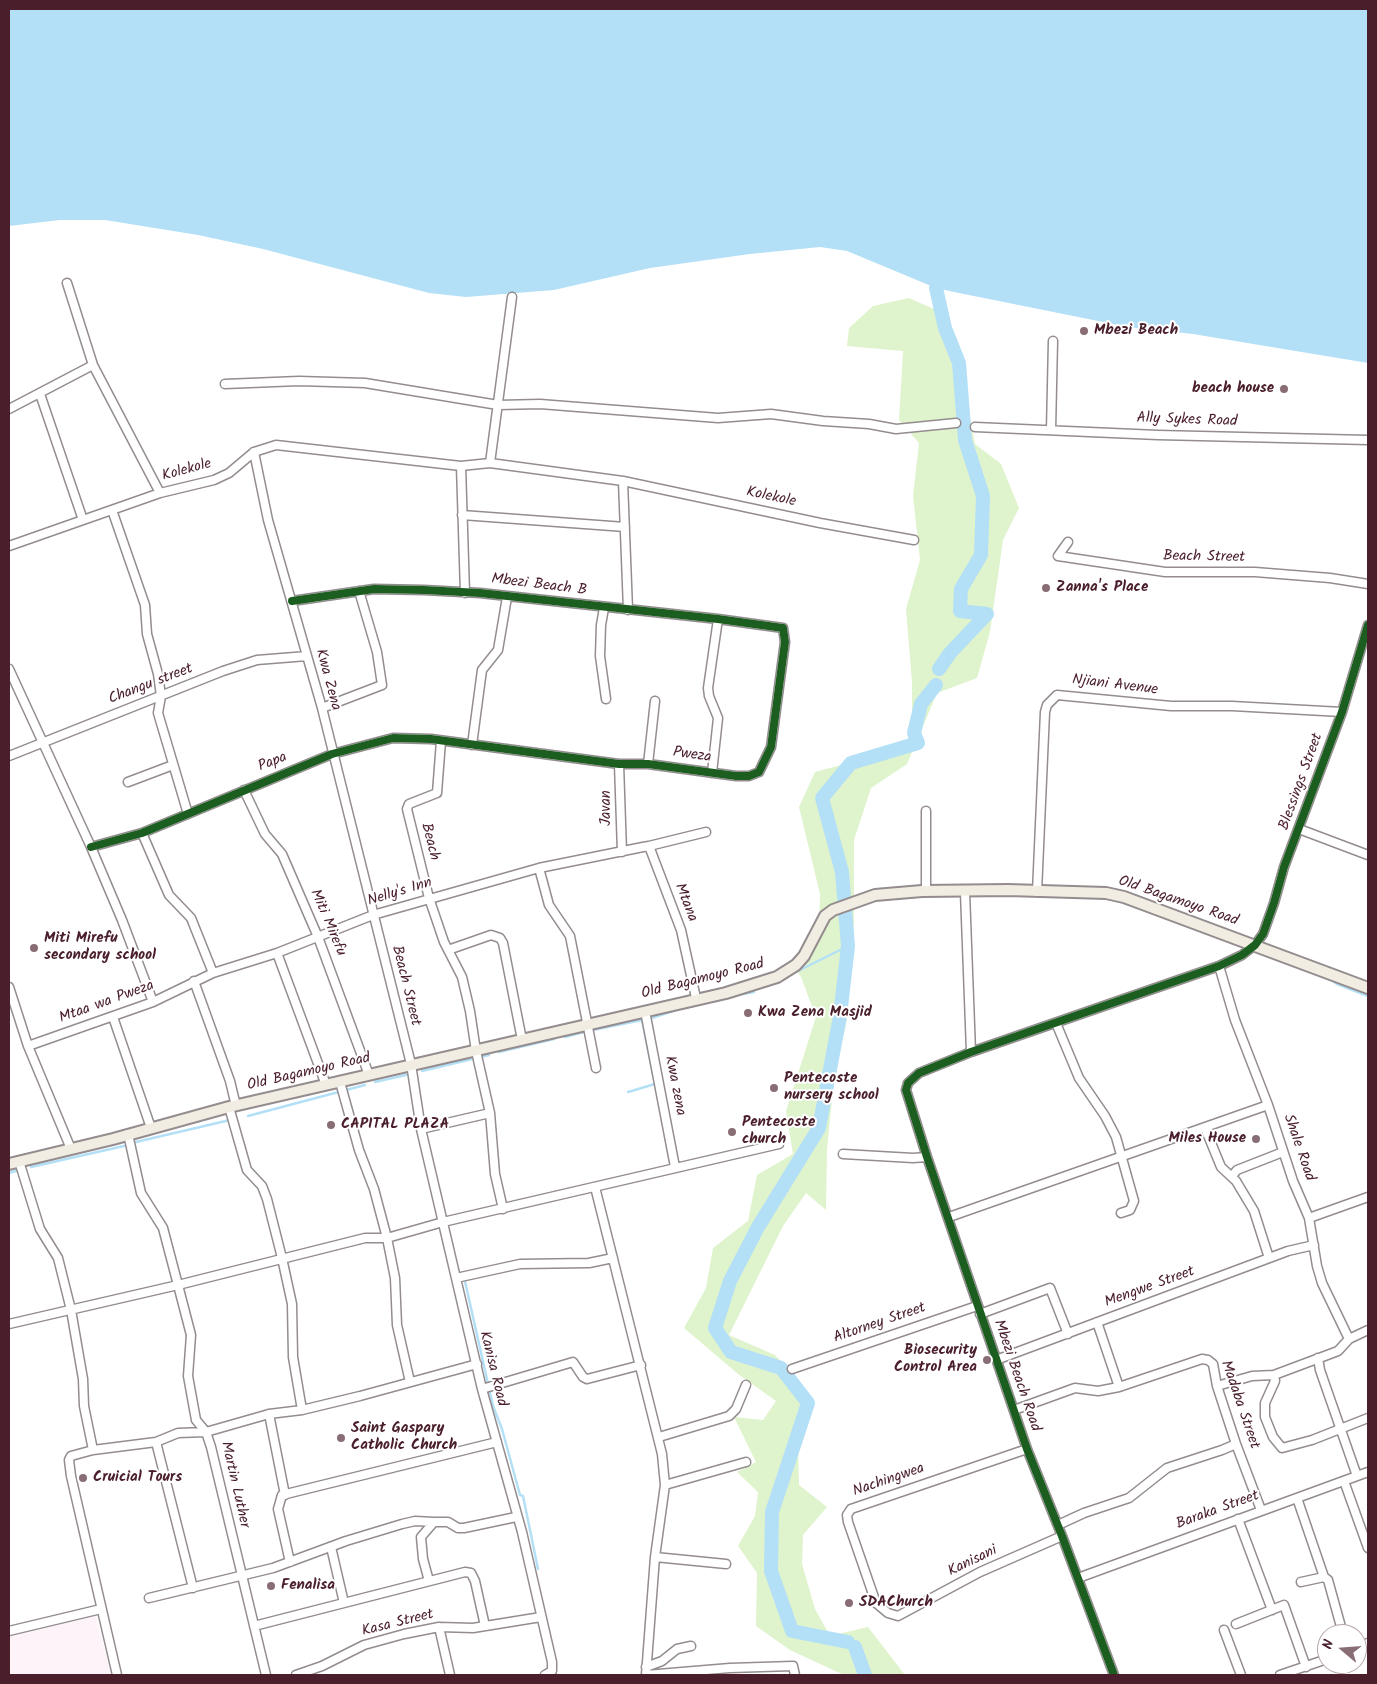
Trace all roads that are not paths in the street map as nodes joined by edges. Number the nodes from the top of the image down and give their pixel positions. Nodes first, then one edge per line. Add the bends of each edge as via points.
1 (66, 283) dead end
2 (512, 297) dead end
3 (1053, 341) dead end
4 (93, 365) junction
5 (224, 384) dead end
6 (40, 394) junction
7 (498, 405) junction
8 (9, 409) edge
9 (956, 423) dead end
10 (975, 427) dead end
11 (1051, 430) junction
12 (1368, 440) edge
13 (254, 452) junction
14 (490, 463) junction
15 (461, 466) junction
16 (623, 481) junction
17 (160, 493) junction
18 (112, 510) junction
19 (462, 515) junction
20 (83, 520) junction
21 (625, 527) junction
22 (914, 540) dead end
23 (1068, 542) dead end
24 (9, 546) edge
25 (1368, 584) edge
26 (359, 591) junction
27 (465, 593) junction
28 (507, 598) junction
29 (292, 601) junction
30 (604, 608) junction
31 (628, 610) junction
32 (718, 618) junction
33 (1368, 626) edge
34 (783, 628) joint
35 (1365, 653) edge
36 (307, 656) junction
37 (9, 669) edge
38 (161, 696) junction
39 (606, 700) dead end
40 (655, 702) dead end
41 (322, 708) junction
42 (1342, 712) junction
43 (41, 741) junction
44 (442, 741) junction
45 (472, 745) junction
46 (332, 754) junction
47 (9, 756) edge
48 (619, 764) junction
49 (648, 764) junction
50 (173, 765) junction
51 (712, 773) junction
52 (128, 782) dead end
53 (244, 790) junction
54 (926, 811) dead end
55 (188, 814) junction
56 (1299, 829) junction
57 (706, 832) dead end
58 (142, 833) junction
59 (649, 846) junction
60 (91, 847) junction
61 (622, 852) junction
62 (1368, 855) edge
63 (539, 868) junction
64 (926, 891) junction
65 (965, 892) junction
66 (1037, 892) junction
67 (428, 898) junction
68 (373, 916) junction
69 (318, 937) junction
70 (1255, 945) junction
71 (448, 950) junction
72 (277, 953) junction
73 (1219, 966) junction
74 (213, 973) junction
75 (194, 981) junction
76 (9, 987) edge
77 (1368, 988) edge
78 (696, 998) junction
79 (152, 1002) junction
80 (645, 1011) junction
81 (113, 1017) junction
82 (587, 1023) junction
83 (1056, 1023) junction
84 (522, 1040) junction
85 (28, 1046) junction
86 (476, 1051) junction
87 (970, 1052) junction
88 (411, 1064) junction
89 (596, 1068) dead end
90 (369, 1075) junction
91 (340, 1082) junction
92 (326, 1085) junction
93 (1268, 1105) junction
94 (232, 1106) junction
95 (490, 1113) junction
96 (151, 1128) junction
97 (1205, 1128) junction
98 (421, 1129) junction
99 (128, 1134) junction
100 (779, 1144) dead end
101 (71, 1149) junction
102 (1283, 1152) junction
103 (843, 1154) dead end
104 (927, 1156) junction
105 (1122, 1156) junction
106 (14, 1162) edge
107 (675, 1167) junction
108 (1232, 1176) junction
109 (595, 1187) junction
110 (1368, 1197) edge
111 (504, 1209) junction
112 (1121, 1213) dead end
113 (949, 1217) junction
114 (1310, 1218) junction
115 (443, 1222) junction
116 (388, 1238) junction
117 (1314, 1245) junction
118 (282, 1258) junction
119 (613, 1258) junction
120 (1270, 1258) junction
121 (456, 1278) junction
122 (178, 1285) junction
123 (977, 1306) junction
124 (72, 1310) junction
125 (980, 1314) junction
126 (1097, 1322) junction
127 (9, 1324) edge
128 (1368, 1330) edge
129 (1068, 1334) junction
130 (1349, 1339) junction
131 (1318, 1358) junction
132 (996, 1360) junction
133 (477, 1364) junction
134 (641, 1365) junction
135 (792, 1369) dead end
136 (1274, 1375) junction
137 (410, 1382) junction
138 (746, 1385) dead end
139 (1217, 1386) junction
140 (1119, 1387) junction
141 (482, 1389) junction
142 (302, 1410) junction
143 (1014, 1410) junction
144 (270, 1414) junction
145 (1368, 1418) edge
146 (1342, 1428) junction
147 (206, 1432) junction
148 (659, 1438) junction
149 (156, 1442) junction
150 (497, 1442) junction
151 (1236, 1444) junction
152 (1027, 1449) junction
153 (93, 1450) junction
154 (746, 1462) dead end
155 (1368, 1472) edge
156 (1357, 1476) junction
157 (1344, 1481) junction
158 (665, 1484) junction
159 (285, 1495) junction
160 (1297, 1498) junction
161 (1261, 1510) junction
162 (516, 1517) junction
163 (1238, 1519) junction
164 (434, 1522) junction
165 (1058, 1525) junction
166 (1364, 1525) edge
167 (1062, 1536) junction
168 (331, 1547) junction
169 (1368, 1548) edge
170 (656, 1557) junction
171 (290, 1562) junction
172 (726, 1564) dead end
173 (242, 1575) junction
174 (1324, 1576) junction
175 (1078, 1578) junction
176 (429, 1581) junction
177 (1301, 1582) dead end
178 (193, 1588) junction
179 (148, 1598) dead end
180 (344, 1603) junction
181 (101, 1609) junction
182 (1272, 1610) junction
183 (898, 1616) joint
184 (541, 1617) junction
185 (1236, 1624) dead end
186 (1340, 1624) edge
187 (254, 1626) junction
188 (485, 1626) junction
189 (439, 1627) junction
190 (1224, 1630) dead end
191 (9, 1631) edge
192 (691, 1646) dead end
193 (1317, 1663) edge
194 (1306, 1667) junction
195 (646, 1672) edge
196 (706, 1672) edge
197 (551, 1674) edge
198 (117, 1675) edge
199 (266, 1675) edge
200 (296, 1675) edge
201 (450, 1675) edge
202 (795, 1675) edge
203 (1114, 1675) edge
204 (1241, 1675) edge
205 (1280, 1675) edge

1 - 4 street
2 - 7 street
3 - 11 street
4 - 6 street
4 - 17 street
5 - 7 street via 365,383
6 - 8 street
6 - 20 street
7 - 9 street via 540,404 718,418 771,414 896,429
7 - 14 street
10 - 11 street, Ally Sykes Road
11 - 12 street, Ally Sykes Road
13 - 15 street, Kolekole via 276,445
13 - 17 street, Kolekole via 229,473 214,480
13 - 29 street, Kwa Zena via 268,520
14 - 15 street, Kolekole
14 - 16 street, Kolekole
15 - 19 street
16 - 21 street
16 - 22 street, Kolekole
17 - 18 street, Kolekole
18 - 20 street, Kolekole
18 - 38 street via 144,605
19 - 21 street
19 - 27 street
20 - 24 street, Kolekole
21 - 31 street
23 - 25 street, Beach Street via 1058,556 1165,572 1255,572
26 - 27 street, Mbezi Beach B via 400,589
26 - 29 street, Mbezi Beach B
26 - 41 street via 377,652 382,685
27 - 28 street, Mbezi Beach B
28 - 30 street, Mbezi Beach B
28 - 45 street via 498,650 482,670
29 - 36 street, Kwa Zena
30 - 31 street, Mbezi Beach B
30 - 39 street via 600,656
31 - 32 street, Mbezi Beach B
32 - 34 street, Mbezi Beach B
32 - 51 street via 708,688 718,718
33 - 35 street, Blessings Street
34 - 51 street, Pweza via 786,642 771,747 764,765 759,772 749,776
35 - 42 street, Blessings Street
36 - 38 street, Changu street via 258,660
36 - 41 street, Kwa Zena
37 - 43 street
38 - 43 street, Changu street
38 - 50 street via 158,713
40 - 49 street
41 - 46 street, Kwa Zena
42 - 56 street, Blessings Street
42 - 66 street, Njiani Avenue via 1171,706 1057,695 1045,712
43 - 47 street, Changu street
43 - 60 street
44 - 45 street, Papa
44 - 46 street, Papa via 393,738
44 - 67 street, Beach via 437,793 409,804 407,809
45 - 48 street, Pweza
46 - 53 street, Papa
46 - 68 street, Kwa Zena
48 - 49 street, Pweza
48 - 61 street, Javan
49 - 51 street, Pweza
50 - 52 street
50 - 55 street
53 - 55 street, Papa
53 - 69 street, Miti Mirefu via 265,834 282,854
54 - 64 street
55 - 58 street, Papa
56 - 62 street
56 - 70 street, Blessings Street via 1263,934
57 - 59 street
58 - 60 street, Papa
58 - 74 street via 169,895 191,918
59 - 61 street
59 - 78 street, Mtana via 681,930
60 - 79 street
61 - 63 street, Nelly's Inn
63 - 67 street, Nelly's Inn
63 - 82 street via 549,905 570,936
64 - 65 main road, Old Bagamoyo Road
64 - 78 main road, Old Bagamoyo Road via 875,895 833,910 825,916 796,965 777,977 726,993
65 - 66 main road, Old Bagamoyo Road
65 - 87 street
66 - 70 main road, Old Bagamoyo Road via 1089,891 1124,896
67 - 68 street, Nelly's Inn
67 - 71 street, Beach
68 - 69 street, Nelly's Inn
68 - 88 street, Beach Street
69 - 72 street, Nelly's Inn
69 - 90 street, Miti Mirefu
70 - 73 street
70 - 77 main road, Old Bagamoyo Road
71 - 84 street via 490,935 500,938
71 - 86 street, Beach via 462,977
72 - 74 street, Nelly's Inn
72 - 92 street
73 - 83 street
73 - 93 street, Shale Road via 1235,1020
74 - 75 street, Nelly's Inn
75 - 79 street, Mtaa wa Pweza
75 - 94 street via 230,1081
76 - 85 street
78 - 80 main road, Old Bagamoyo Road
79 - 81 street, Mtaa wa Pweza
80 - 82 main road, Old Bagamoyo Road
80 - 107 street, Kwa zena
81 - 85 street, Mtaa wa Pweza
81 - 96 street
82 - 84 main road, Old Bagamoyo Road
82 - 89 street
83 - 87 street
83 - 105 street via 1072,1066 1105,1116
84 - 86 main road, Old Bagamoyo Road
85 - 101 street
86 - 88 main road, Old Bagamoyo Road
86 - 95 street, Beach
87 - 104 street, Mbezi Beach Road via 919,1073 908,1083 906,1097
88 - 90 main road, Old Bagamoyo Road
88 - 98 street, Kanisa Road
90 - 91 main road, Old Bagamoyo Road
91 - 92 main road, Old Bagamoyo Road
91 - 116 street
92 - 94 main road, Old Bagamoyo Road
93 - 97 street
93 - 102 street, Shale Road
94 - 96 main road, Old Bagamoyo Road
94 - 118 street via 247,1170 262,1186
95 - 98 street
95 - 111 street, Beach via 495,1174
96 - 99 main road, Old Bagamoyo Road
97 - 105 street
97 - 108 street via 1221,1167
98 - 115 street, Kanisa Road
99 - 101 main road, Old Bagamoyo Road
99 - 122 street, Martin Luther via 141,1193 163,1228
100 - 107 street
101 - 106 main road, Old Bagamoyo Road
102 - 108 street via 1237,1170
102 - 114 street, Shale Road
103 - 104 street
104 - 113 street, Mbezi Beach Road
105 - 112 street via 1134,1201 1130,1210
105 - 113 street
106 - 124 street via 40,1229 58,1258
107 - 109 street
108 - 120 street via 1254,1211
109 - 111 street
109 - 119 street
110 - 114 street
111 - 115 street
113 - 123 street, Mbezi Beach Road
114 - 117 street, Shale Road
115 - 116 street
115 - 121 street, Kanisa Road
116 - 118 street via 365,1238
116 - 137 street via 395,1278 397,1325
117 - 120 street, Mengwe Street
117 - 130 street, Shale Road via 1322,1283
118 - 122 street
118 - 142 street via 292,1304 293,1357
119 - 121 street via 589,1263 520,1264
119 - 134 street
120 - 126 street, Mengwe Street
121 - 133 street, Kanisa Road
122 - 124 street
122 - 147 street, Martin Luther via 191,1334 188,1376 196,1420
123 - 125 street, Mbezi Beach Road
123 - 135 street, Altorney Street
124 - 127 street
124 - 153 street
125 - 129 street via 1050,1288
125 - 132 street, Mbezi Beach Road
126 - 129 street, Mengwe Street
126 - 140 street
128 - 130 street
129 - 132 street, Mengwe Street
130 - 131 street via 1338,1351
131 - 136 street
131 - 146 street
132 - 143 street, Mbezi Beach Road
133 - 137 street
133 - 141 street, Kanisa Road
134 - 141 street via 591,1379 583,1377 570,1362
134 - 148 street
136 - 139 street via 1252,1376
136 - 146 street via 1275,1381 1264,1409 1267,1428 1278,1446 1284,1448
137 - 142 street
138 - 148 street via 736,1410 729,1416
139 - 140 street, Madaba Street via 1213,1364 1205,1359
139 - 151 street, Madaba Street
140 - 143 street, Madaba Street via 1098,1391 1075,1388
141 - 150 street, Kanisa Road
142 - 144 street
143 - 152 street, Mbezi Beach Road
144 - 147 street
144 - 159 street
145 - 146 street
146 - 156 street
147 - 149 street via 178,1433
147 - 173 street, Martin Luther
148 - 158 street
149 - 153 street
149 - 178 street
150 - 159 street
150 - 162 street, Kanisa Road
151 - 161 street, Madaba Street
151 - 165 street via 1167,1468 1129,1498
152 - 165 street, Mbezi Beach Road
152 - 183 street, Nachingwea via 854,1507 849,1512 848,1522 876,1603 888,1613
153 - 181 street via 72,1455 69,1462
154 - 158 street
155 - 156 street, Baraka Street
156 - 157 street, Baraka Street
157 - 160 street, Baraka Street
157 - 166 street
158 - 170 street
159 - 171 street via 280,1499 278,1510
160 - 161 street, Baraka Street
160 - 174 street
161 - 163 street, Baraka Street
162 - 164 street via 464,1528 448,1522
162 - 184 street, Kanisa Road
163 - 175 street, Baraka Street
163 - 182 street
164 - 168 street via 402,1524
164 - 176 street via 421,1537
165 - 167 street, Mbezi Beach Road
166 - 169 street
167 - 175 street, Mbezi Beach Road
167 - 183 street, Kanisani via 980,1572
168 - 171 street
168 - 180 street
170 - 172 street
170 - 195 street
171 - 173 street
173 - 178 street
173 - 187 street, Martin Luther
174 - 177 street
174 - 186 street via 1328,1580
175 - 203 street, Mbezi Beach Road
176 - 180 street
176 - 188 street via 460,1572 471,1574
178 - 179 street
180 - 187 street
181 - 191 street
181 - 198 street
182 - 185 street
182 - 194 street via 1286,1606
184 - 188 street, Kasa Street
184 - 197 street, Kanisa Road via 552,1662
187 - 199 street, Martin Luther
188 - 189 street, Kasa Street
189 - 200 street, Kasa Street via 364,1646
189 - 201 street
190 - 204 street
192 - 195 street via 677,1649
193 - 194 street
194 - 205 street
195 - 196 street
196 - 202 street via 793,1666

